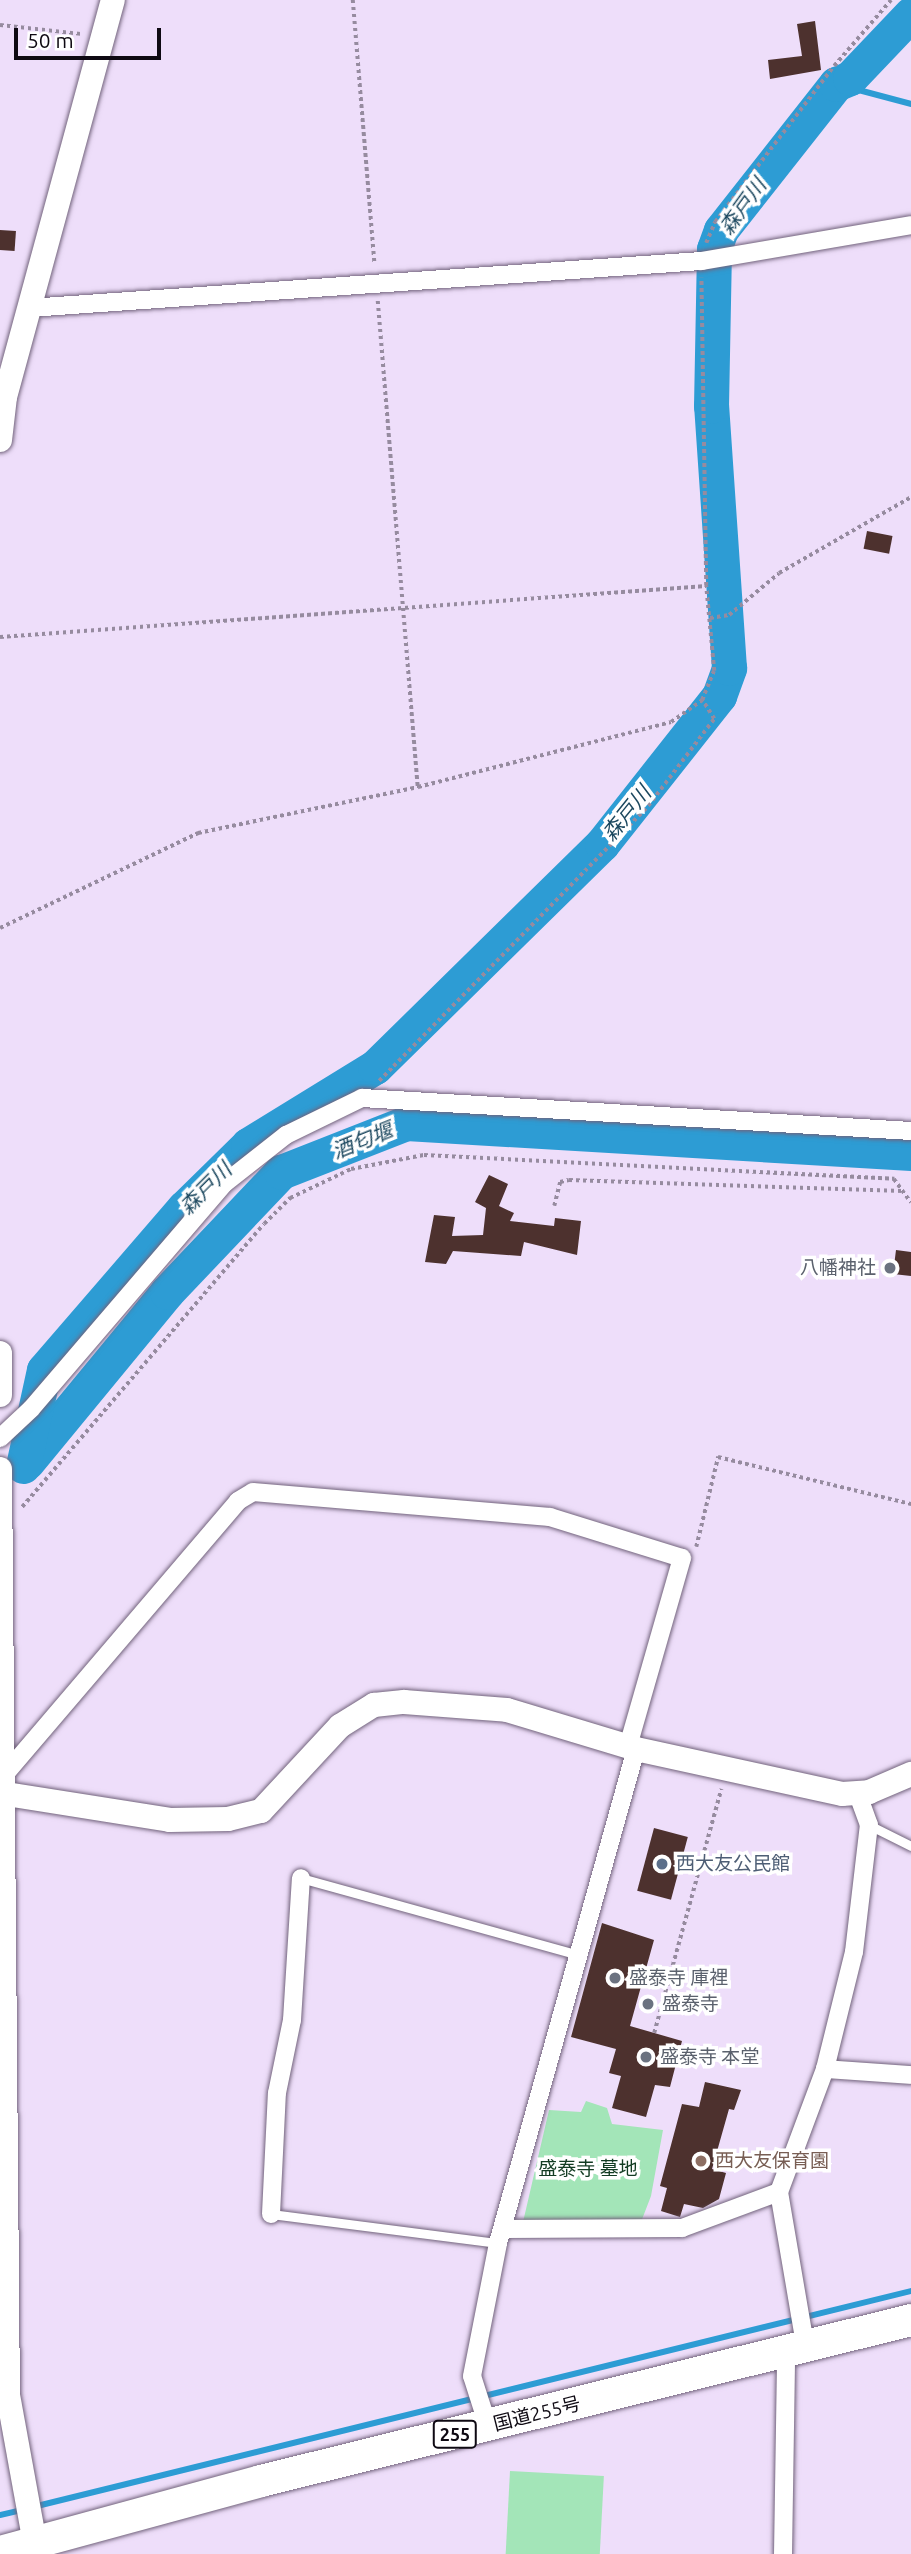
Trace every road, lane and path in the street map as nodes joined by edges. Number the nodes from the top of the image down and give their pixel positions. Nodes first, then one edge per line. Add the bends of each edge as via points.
1 (113, 0) edge
2 (353, 0) edge
3 (891, 0) edge
4 (0, 25) edge
5 (102, 36) junction
6 (911, 225) edge
7 (708, 259) junction
8 (377, 285) junction
9 (29, 308) junction
10 (0, 440) edge
11 (911, 497) edge
12 (706, 586) junction
13 (400, 608) junction
14 (710, 618) junction
15 (0, 637) edge
16 (702, 700) junction
17 (418, 787) junction
18 (0, 928) edge
19 (362, 1098) junction
20 (911, 1131) edge
21 (903, 1191) junction
22 (911, 1202) edge
23 (554, 1206) dead end
24 (0, 1353) edge
25 (0, 1395) edge
26 (0, 1438) edge
27 (0, 1469) edge
28 (911, 1504) edge
29 (1, 1532) edge
30 (682, 1558) junction
31 (632, 1747) junction
32 (726, 1771) junction
33 (911, 1774) edge
34 (0, 1780) edge
35 (0, 1793) edge
36 (858, 1795) junction
37 (869, 1825) junction
38 (911, 1846) edge
39 (300, 1878) joint
40 (580, 1955) junction
41 (654, 2033) dead end
42 (825, 2068) junction
43 (911, 2075) edge
44 (779, 2193) junction
45 (271, 2214) joint
46 (502, 2236) junction
47 (911, 2320) edge
48 (796, 2351) junction
49 (488, 2426) junction
50 (36, 2541) edge
51 (0, 2552) edge
52 (783, 2554) edge

1 - 5 street
2 - 8 path
3 - 7 path via 834,66 715,222
4 - 5 path
5 - 9 street
6 - 7 street
7 - 8 street
7 - 12 path
8 - 9 street
8 - 13 path
9 - 10 street via 5,397
11 - 14 path via 779,573 729,615
12 - 13 path
12 - 14 path
13 - 15 path
13 - 17 path
14 - 16 path via 714,671
16 - 17 path via 671,722
16 - 19 path via 713,719 648,806
17 - 18 path via 198,833
19 - 20 street
19 - 26 street via 286,1135 225,1183 31,1409
21 - 22 path
21 - 23 path via 569,1180 559,1182
21 - 29 path via 894,1179 424,1155 351,1169 290,1198 264,1224
24 - 25 street
27 - 29 street
28 - 30 path via 718,1457 697,1545 690,1557
29 - 34 street
30 - 31 street
30 - 34 street via 550,1517 253,1492 238,1501
31 - 32 street
31 - 35 street via 507,1710 404,1702 374,1705 340,1726 261,1811 228,1819 170,1819
31 - 40 street
32 - 36 street
32 - 41 path
33 - 36 street
34 - 35 street
35 - 50 street via 8,2395
36 - 37 street
37 - 38 lane
37 - 42 street via 853,1952
39 - 40 lane
39 - 45 street via 292,2020 277,2093
40 - 46 street
42 - 43 street
42 - 44 street
44 - 46 street via 682,2228
44 - 48 street
45 - 46 lane
46 - 49 street via 472,2376
47 - 48 highway, 国道255号 / 255
48 - 49 highway, 国道255号 / 255
48 - 52 street
49 - 50 highway, 国道255号 / 255
50 - 51 highway, 国道255号 / 255

